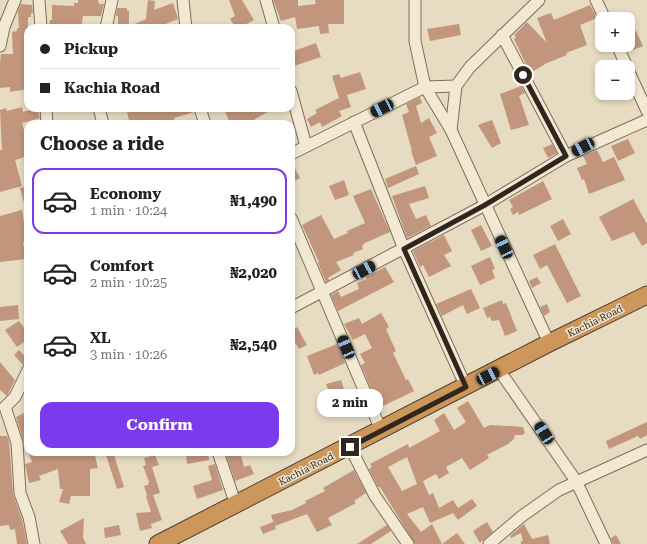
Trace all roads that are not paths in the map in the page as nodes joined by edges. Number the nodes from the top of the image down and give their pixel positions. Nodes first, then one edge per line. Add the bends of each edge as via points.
1 (15, 0) edge
2 (39, 0) edge
3 (112, 0) edge
4 (183, 0) edge
5 (266, 0) edge
6 (415, 0) edge
7 (539, 0) edge
8 (596, 0) edge
9 (601, 12) edge
10 (41, 24) edge
11 (107, 24) edge
12 (186, 24) edge
13 (273, 24) edge
14 (502, 35) junction
15 (0, 46) edge
16 (635, 85) edge
17 (456, 86) junction
18 (426, 87) junction
19 (295, 106) edge
20 (647, 111) edge
21 (647, 120) edge
22 (354, 122) junction
23 (450, 130) junction
24 (306, 146) junction
25 (295, 152) edge
26 (566, 156) junction
27 (485, 205) junction
28 (295, 227) edge
29 (404, 249) junction
30 (323, 292) junction
31 (647, 295) edge
32 (295, 306) edge
33 (549, 343) junction
34 (499, 370) junction
35 (24, 378) edge
36 (466, 387) junction
37 (381, 430) junction
38 (350, 447) junction
39 (647, 450) edge
40 (219, 456) edge
41 (576, 482) junction
42 (236, 505) junction
43 (163, 543) edge
44 (493, 543) edge
45 (34, 544) edge
46 (408, 544) edge
47 (606, 544) edge

1 - 15 street via 4,27
2 - 10 street
3 - 11 street
4 - 12 street
5 - 13 street
6 - 18 street via 415,41
7 - 14 street
8 - 9 street
14 - 17 street via 470,67
14 - 26 street
16 - 20 street
17 - 18 street
17 - 23 street
18 - 22 street
18 - 23 street
19 - 24 street
21 - 26 street
22 - 24 street
22 - 29 street
23 - 27 street
24 - 25 street
26 - 27 street
27 - 29 street
27 - 33 street
28 - 30 street
29 - 30 street
29 - 36 street
30 - 32 street
30 - 37 street
31 - 33 highway, Kachia Road
33 - 34 highway, Kachia Road
34 - 36 highway, Kachia Road
34 - 41 street
35 - 45 street via 15,397 5,407 17,443 20,493 29,517
36 - 37 highway, Kachia Road
37 - 38 highway, Kachia Road
38 - 42 highway, Kachia Road
38 - 46 street via 375,496
39 - 41 street
40 - 42 street
41 - 44 street via 559,490 522,516
41 - 47 street
42 - 43 highway, Kachia Road

